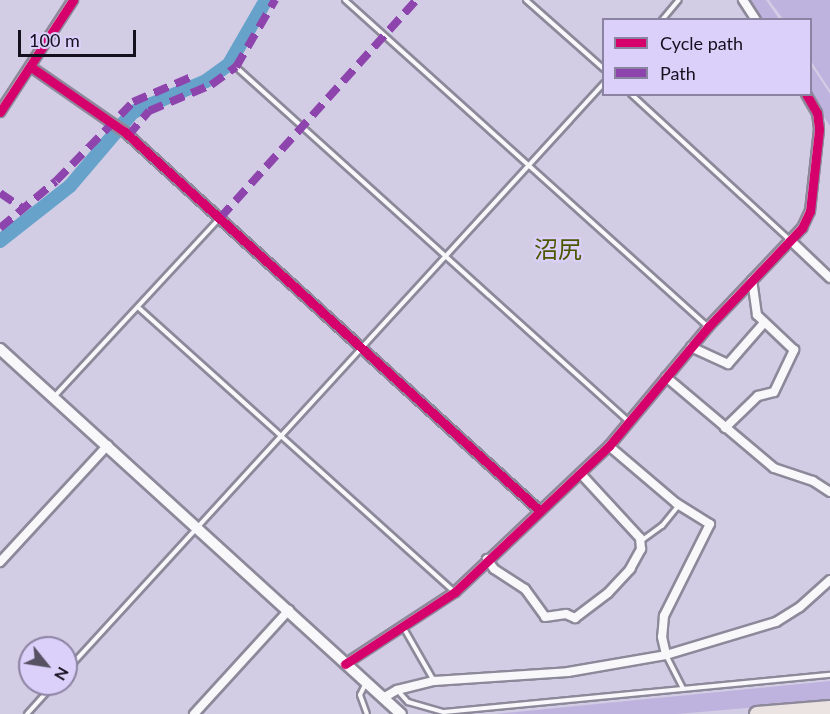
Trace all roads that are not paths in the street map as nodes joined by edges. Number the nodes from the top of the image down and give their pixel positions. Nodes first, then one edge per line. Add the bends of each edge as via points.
1 (74, 0) edge
2 (345, 0) edge
3 (526, 0) edge
4 (679, 0) edge
5 (743, 0) edge
6 (664, 18) edge
7 (755, 18) edge
8 (31, 67) junction
9 (236, 67) dead end
10 (602, 68) edge
11 (602, 84) edge
12 (633, 96) edge
13 (807, 96) edge
14 (0, 112) edge
15 (528, 166) junction
16 (220, 218) junction
17 (790, 240) junction
18 (444, 258) junction
19 (830, 278) edge
20 (752, 280) junction
21 (139, 308) junction
22 (763, 324) junction
23 (708, 327) junction
24 (691, 347) junction
25 (362, 348) junction
26 (0, 349) edge
27 (666, 377) junction
28 (53, 398) junction
29 (629, 422) junction
30 (724, 428) junction
31 (279, 437) junction
32 (108, 445) junction
33 (609, 446) junction
34 (580, 473) junction
35 (830, 492) edge
36 (680, 505) junction
37 (539, 510) junction
38 (196, 526) junction
39 (640, 542) junction
40 (487, 559) junction
41 (0, 562) edge
42 (830, 580) edge
43 (455, 592) junction
44 (289, 610) junction
45 (402, 625) junction
46 (666, 655) junction
47 (78, 658) edge
48 (345, 664) junction
49 (830, 675) edge
50 (434, 681) junction
51 (366, 683) junction
52 (683, 689) junction
53 (397, 690) junction
54 (43, 696) edge
55 (383, 698) junction
56 (830, 708) edge
57 (27, 714) edge
58 (194, 714) edge
59 (368, 714) edge
60 (401, 714) edge
61 (757, 714) edge

1 - 8 street
2 - 15 lane
3 - 10 lane
4 - 6 lane
5 - 7 street
8 - 14 street
8 - 16 street via 125,132
9 - 18 lane
11 - 15 lane
12 - 17 lane
13 - 17 street via 819,119 819,140 807,219
15 - 18 lane
15 - 23 lane
16 - 21 lane
16 - 25 street
17 - 19 street
17 - 20 street
18 - 25 lane
18 - 29 lane
20 - 22 street via 757,315
20 - 23 street
21 - 28 lane
21 - 31 lane
22 - 24 street via 729,364
22 - 30 street via 794,350 774,392 758,396
23 - 24 street
24 - 27 street
25 - 31 lane
25 - 37 street
26 - 28 street
27 - 29 street
27 - 30 street
28 - 32 street
29 - 33 street
30 - 35 street via 780,471 813,481
31 - 38 lane
31 - 43 lane
32 - 38 street
32 - 41 street
33 - 34 street
33 - 36 street
34 - 37 street
34 - 39 street
36 - 39 lane via 662,526
36 - 46 street via 710,524 664,616 662,637
37 - 40 street
38 - 44 street
38 - 47 lane
39 - 40 street via 641,549 630,569 608,593 575,618 566,614 545,617 525,589 494,569
40 - 43 street
42 - 46 street via 776,622
43 - 45 street
44 - 48 street
44 - 58 street
45 - 48 street
45 - 50 lane
46 - 50 street via 568,672
46 - 52 lane
48 - 51 street
49 - 52 lane
50 - 53 street
51 - 55 street
51 - 59 lane via 360,695
52 - 53 lane via 444,712 408,702
53 - 55 street
54 - 57 lane
55 - 60 street
56 - 61 highway

